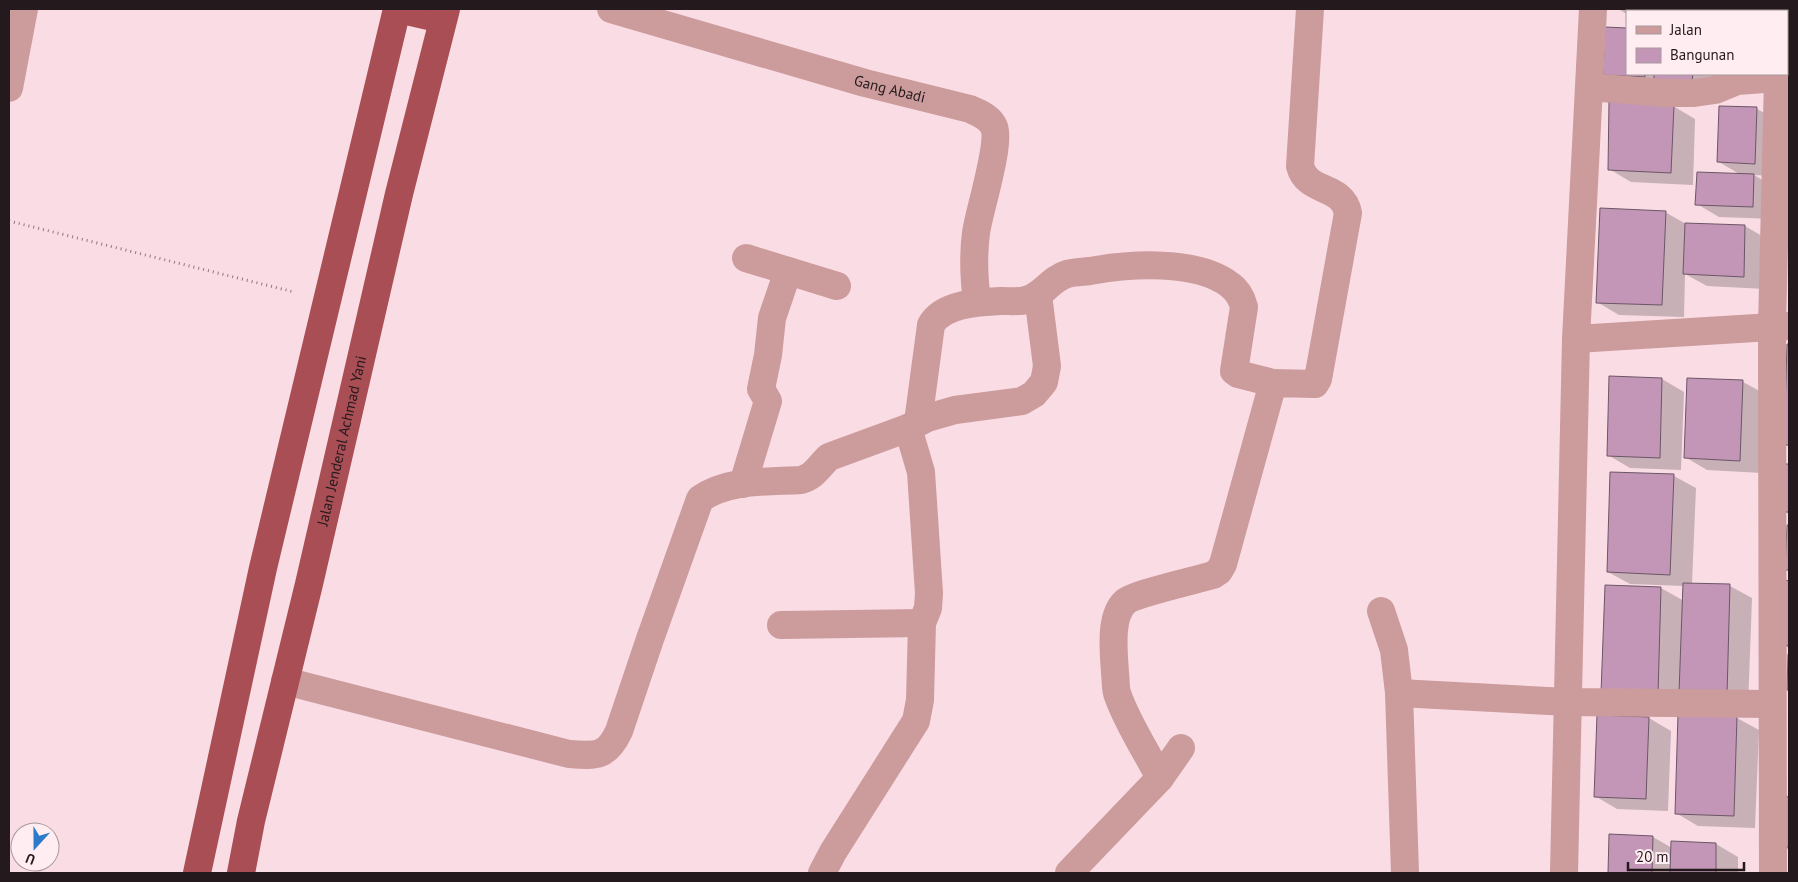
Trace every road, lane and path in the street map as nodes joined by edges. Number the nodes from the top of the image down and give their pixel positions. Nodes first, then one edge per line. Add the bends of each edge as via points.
1 (24, 9) edge
2 (398, 9) edge
3 (610, 9) edge
4 (1310, 9) edge
5 (1593, 9) edge
6 (444, 14) edge
7 (1784, 78) edge
8 (9, 88) edge
9 (1589, 88) junction
10 (9, 221) edge
11 (746, 258) dead end
12 (788, 271) junction
13 (837, 286) dead end
14 (1038, 295) junction
15 (328, 300) junction
16 (977, 302) junction
17 (1780, 326) edge
18 (1576, 339) junction
19 (1273, 383) junction
20 (913, 425) junction
21 (743, 484) junction
22 (1381, 611) dead end
23 (922, 623) junction
24 (782, 625) dead end
25 (285, 681) junction
26 (1399, 694) junction
27 (1568, 702) junction
28 (1772, 704) junction
29 (1181, 748) dead end
30 (1160, 778) junction
31 (197, 873) edge
32 (242, 873) edge
33 (822, 873) edge
34 (1069, 873) edge
35 (1405, 873) edge
36 (1564, 873) edge
37 (1773, 873) edge

1 - 8 street
2 - 6 highway
2 - 15 highway
3 - 16 street, Gang Abadi via 986,116 996,133 976,232 973,266
4 - 19 street via 1300,166 1302,175 1309,181 1338,195 1346,204 1348,213 1318,379 1315,384
5 - 9 street
6 - 25 highway, Jalan Jenderal Achmad Yani
7 - 9 street via 1737,82 1694,93
7 - 17 street
9 - 18 street
10 - 15 path
11 - 12 street
12 - 13 street
12 - 21 street via 772,318 761,389 768,401
14 - 16 street via 1025,300
14 - 19 street via 1066,274 1108,268 1162,265 1214,276 1231,285 1244,307 1234,371
14 - 20 street via 1047,366 1044,382 1034,394 1022,401 955,410
15 - 31 highway via 259,587
16 - 20 street via 936,317 931,325
17 - 18 street
17 - 28 street
18 - 27 street
19 - 30 street via 1219,571 1139,596 1126,602 1119,612 1113,644 1117,694
20 - 21 street via 829,457 808,478
20 - 23 street via 921,472 929,593
21 - 25 street via 711,491 700,499 620,730 613,744 603,752 590,756 570,754
22 - 26 street via 1394,650
23 - 24 street
23 - 33 street via 920,700 916,721
25 - 32 highway, Jalan Jenderal Achmad Yani via 251,821
26 - 27 street
26 - 35 street
27 - 28 street
27 - 36 street
28 - 37 street
29 - 30 street
30 - 34 street

